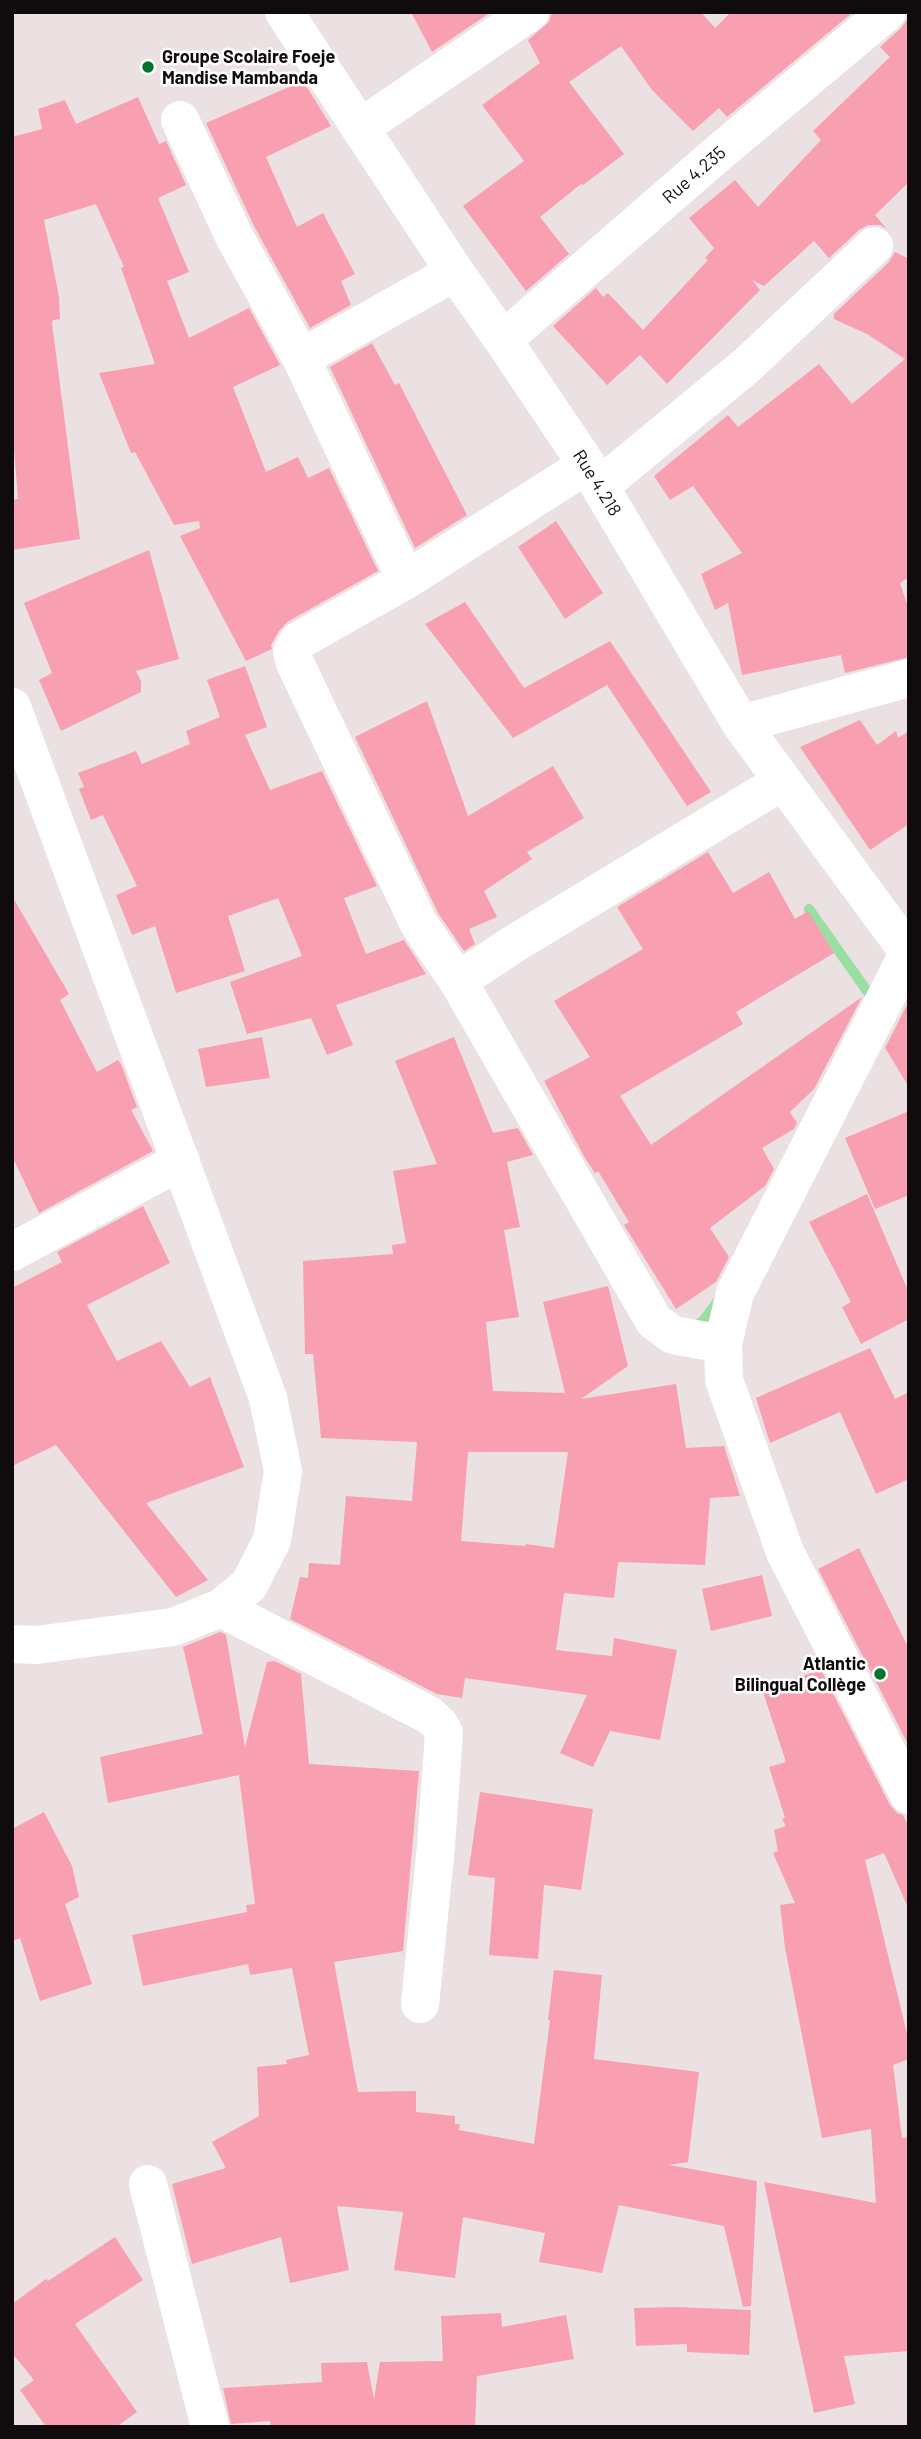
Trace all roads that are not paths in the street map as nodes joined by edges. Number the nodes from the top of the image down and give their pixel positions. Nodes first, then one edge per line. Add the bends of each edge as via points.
1 (284, 12) edge
2 (530, 12) edge
3 (887, 12) edge
4 (180, 120) dead end
5 (360, 128) junction
6 (874, 246) dead end
7 (454, 272) junction
8 (503, 340) junction
9 (301, 358) junction
10 (594, 476) junction
11 (406, 580) junction
12 (909, 678) edge
13 (12, 707) edge
14 (741, 724) junction
15 (783, 781) junction
16 (27, 791) edge
17 (909, 953) edge
18 (458, 981) junction
19 (181, 1161) junction
20 (12, 1252) edge
21 (723, 1344) junction
22 (221, 1608) junction
23 (12, 1644) edge
24 (909, 1796) edge
25 (420, 2004) dead end
26 (148, 2184) dead end
27 (209, 2427) edge

1 - 5 street, Rue 4.218
2 - 5 street
3 - 8 street, Rue 4.235
4 - 9 street via 234,236
5 - 7 street, Rue 4.218
6 - 10 street via 746,366
7 - 8 street, Rue 4.218
7 - 9 street
8 - 10 street, Rue 4.218
9 - 11 street
10 - 11 street
10 - 14 street, Rue 4.218
11 - 18 street via 298,641 292,652 419,924
12 - 14 street
13 - 16 street
14 - 15 street, Rue 4.218
15 - 17 street, Rue 4.218
15 - 18 street
16 - 19 street
17 - 21 street via 735,1293
18 - 21 street via 654,1321 673,1335
19 - 20 street
19 - 22 street via 268,1398 283,1471 272,1540 249,1585
21 - 24 street via 724,1380 785,1552
22 - 23 street via 173,1627 104,1638
22 - 25 street via 429,1715 444,1733
26 - 27 street

